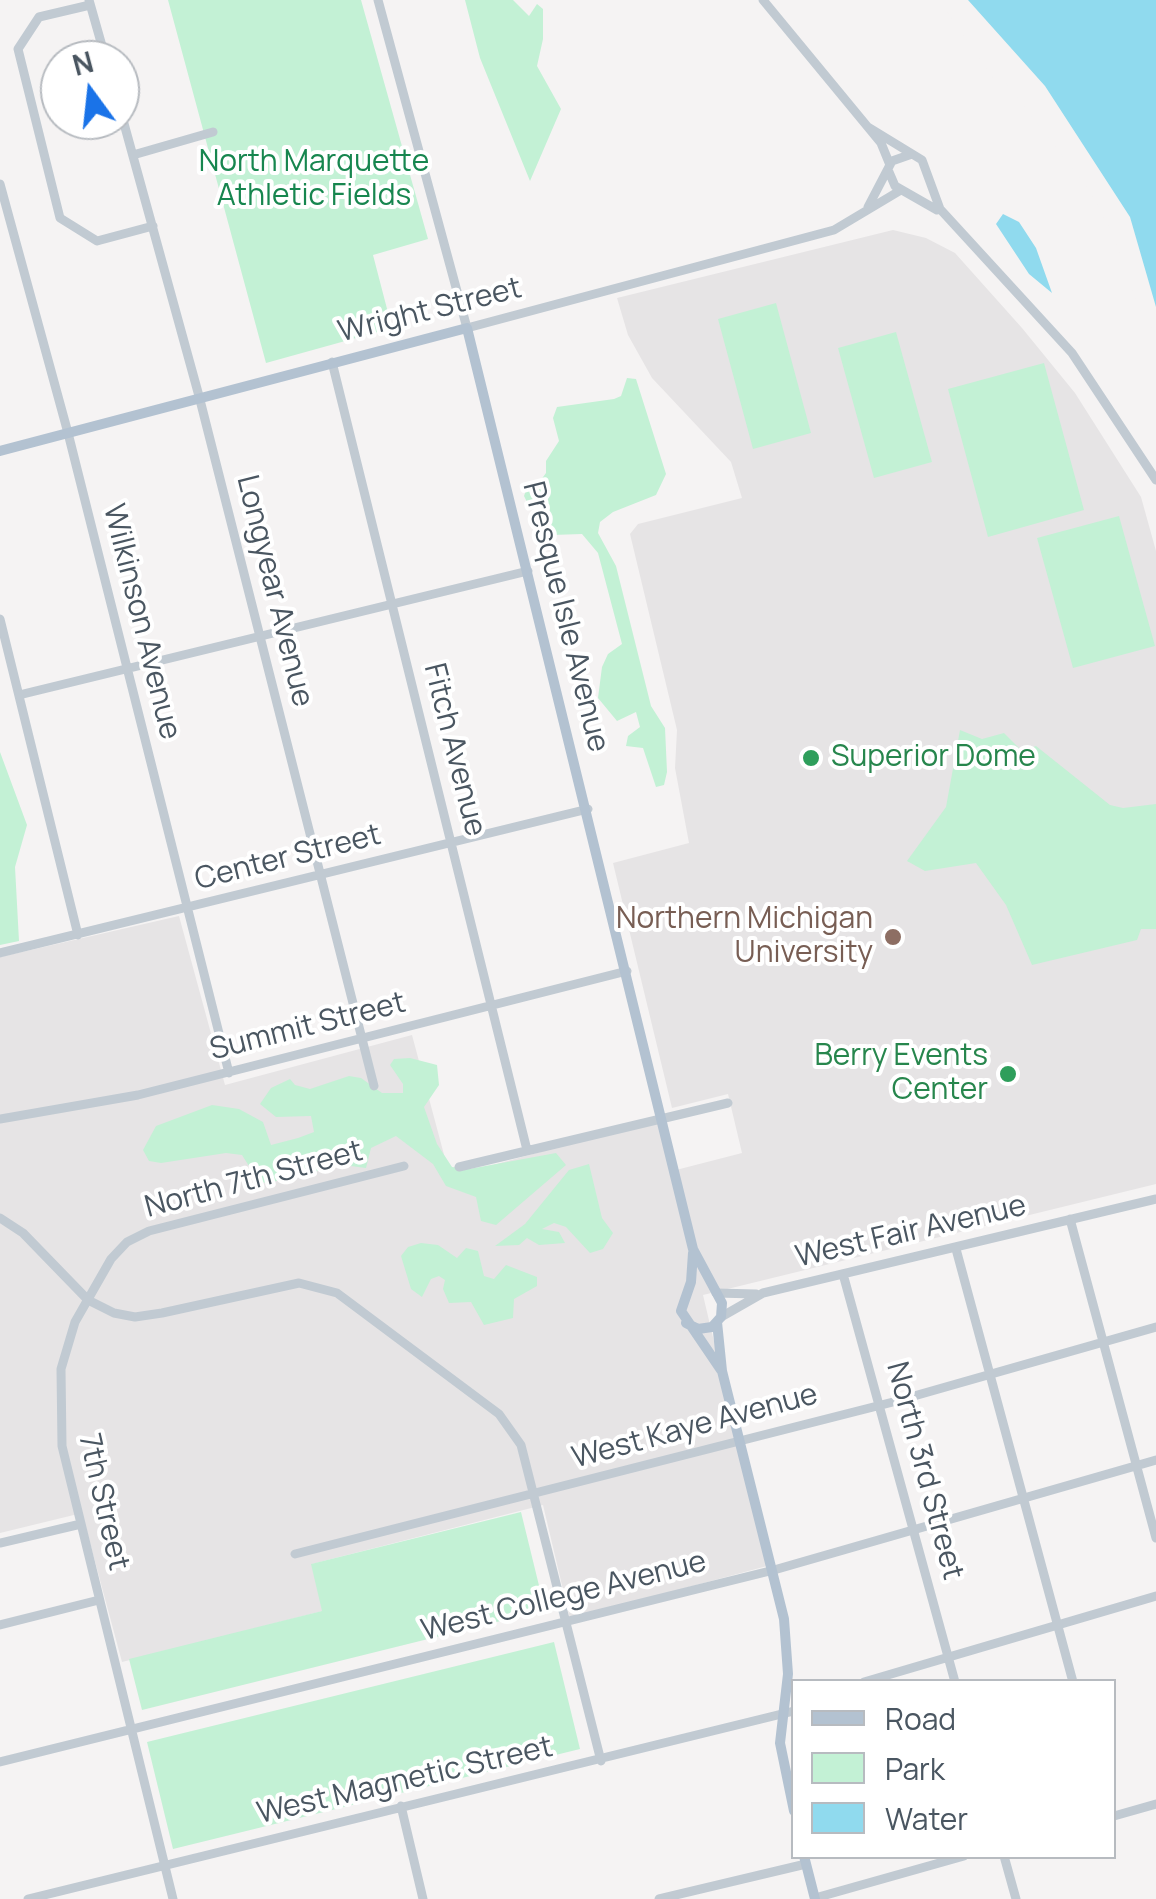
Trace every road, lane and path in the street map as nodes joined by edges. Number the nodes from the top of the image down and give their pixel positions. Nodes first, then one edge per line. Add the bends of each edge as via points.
1 (378, 0) edge
2 (763, 0) edge
3 (90, 2) edge
4 (100, 40) edge
5 (868, 126) junction
6 (213, 132) dead end
7 (129, 140) edge
8 (912, 154) junction
9 (133, 155) junction
10 (890, 166) junction
11 (926, 172) junction
12 (0, 184) edge
13 (903, 190) junction
14 (867, 210) junction
15 (943, 214) junction
16 (153, 226) junction
17 (466, 328) junction
18 (332, 362) junction
19 (200, 396) junction
20 (68, 433) junction
21 (0, 451) edge
22 (1156, 480) edge
23 (528, 571) junction
24 (392, 603) junction
25 (0, 619) edge
26 (259, 633) junction
27 (126, 666) junction
28 (19, 694) junction
29 (588, 809) junction
30 (451, 843) junction
31 (319, 876) junction
32 (186, 908) junction
33 (78, 935) junction
34 (0, 953) edge
35 (626, 971) junction
36 (492, 1006) junction
37 (359, 1039) junction
38 (229, 1073) junction
39 (374, 1086) dead end
40 (728, 1103) dead end
41 (662, 1118) junction
42 (0, 1119) edge
43 (527, 1150) junction
44 (404, 1166) dead end
45 (458, 1167) dead end
46 (1156, 1198) edge
47 (0, 1218) edge
48 (1070, 1219) junction
49 (693, 1249) junction
50 (956, 1249) junction
51 (843, 1274) junction
52 (714, 1292) junction
53 (764, 1293) junction
54 (684, 1298) junction
55 (88, 1300) junction
56 (719, 1319) junction
57 (686, 1323) junction
58 (1156, 1326) edge
59 (1106, 1341) junction
60 (722, 1371) junction
61 (992, 1373) junction
62 (880, 1405) junction
63 (741, 1440) junction
64 (1156, 1460) edge
65 (1136, 1465) junction
66 (534, 1495) junction
67 (1023, 1499) junction
68 (81, 1524) junction
69 (915, 1531) junction
70 (1156, 1538) edge
71 (0, 1543) edge
72 (294, 1554) dead end
73 (774, 1570) junction
74 (1156, 1596) edge
75 (100, 1600) junction
76 (566, 1622) junction
77 (1058, 1623) junction
78 (0, 1625) edge
79 (948, 1657) junction
80 (874, 1679) edge
81 (954, 1679) edge
82 (1073, 1679) edge
83 (791, 1713) edge
84 (780, 1716) junction
85 (130, 1730) junction
86 (601, 1761) junction
87 (0, 1762) edge
88 (791, 1796) edge
89 (1156, 1804) edge
90 (401, 1806) junction
91 (1116, 1815) edge
92 (954, 1859) edge
93 (1005, 1859) edge
94 (805, 1860) edge
95 (164, 1864) junction
96 (28, 1899) edge
97 (173, 1899) edge
98 (423, 1899) edge
99 (659, 1899) edge
100 (815, 1899) edge
101 (1016, 1899) edge

1 - 17 street, Presque Isle Avenue
2 - 5 street
3 - 4 street
3 - 16 street via 38,17 18,49 60,218 97,242
5 - 8 street
5 - 10 street
6 - 9 street
7 - 9 street, Longyear Avenue
8 - 10 street
8 - 11 street
9 - 16 street, Longyear Avenue
10 - 13 street via 891,182
10 - 14 street
11 - 13 street, Wright Street via 920,186
11 - 15 street
12 - 20 street, Wilkinson Avenue
13 - 14 street, Wright Street
13 - 15 street
14 - 17 street, Wright Street via 822,234
15 - 22 street via 1072,353
16 - 19 street, Longyear Avenue
17 - 18 main road, Wright Street
17 - 23 main road, Presque Isle Avenue
18 - 19 main road, Wright Street
18 - 24 street, Fitch Avenue
19 - 20 main road, Wright Street
19 - 26 street, Longyear Avenue
20 - 21 main road, Wright Street
20 - 27 street, Wilkinson Avenue
23 - 24 street
23 - 29 main road, Presque Isle Avenue
24 - 26 street
24 - 30 street, Fitch Avenue
25 - 28 street
26 - 27 street
26 - 31 street, Longyear Avenue
27 - 28 street
27 - 32 street, Wilkinson Avenue
28 - 33 street
29 - 30 street, Center Street
29 - 35 main road, Presque Isle Avenue
30 - 31 street, Center Street
30 - 36 street, Fitch Avenue
31 - 32 street, Center Street
31 - 37 street, Longyear Avenue
32 - 33 street, Center Street
32 - 38 street, Wilkinson Avenue
33 - 34 street, Center Street
35 - 36 street, Summit Street
35 - 41 main road, Presque Isle Avenue
36 - 37 street, Summit Street
36 - 43 street, Fitch Avenue
37 - 38 street, Summit Street
37 - 39 street, Longyear Avenue
38 - 42 street, Summit Street
40 - 41 street
41 - 43 street
41 - 49 main road, Presque Isle Avenue
43 - 45 street
44 - 55 street, North 7th Street via 149,1231 111,1259
46 - 48 street, West Fair Avenue
47 - 55 street
48 - 50 street, West Fair Avenue
48 - 59 street
49 - 52 main road, Presque Isle Avenue
49 - 54 main road, Presque Isle Avenue
50 - 51 street, West Fair Avenue
50 - 61 street
51 - 53 street, West Fair Avenue
51 - 62 street, North 3rd Street
52 - 53 street, West Fair Avenue
52 - 54 main road, West Fair Avenue via 698,1288
52 - 56 main road, Presque Isle Avenue via 722,1304
53 - 56 street, West Fair Avenue
54 - 57 main road, Presque Isle Avenue via 680,1311
55 - 66 street via 135,1317 278,1284 300,1282 337,1293 499,1414 521,1445
55 - 68 street, 7th Street via 61,1369 59,1415
56 - 57 main road, West Fair Avenue via 703,1329
56 - 60 main road, Presque Isle Avenue
57 - 60 main road, Presque Isle Avenue
58 - 59 street, West Kaye Avenue
59 - 61 street, West Kaye Avenue
59 - 65 street
60 - 63 main road, Presque Isle Avenue
61 - 62 street, West Kaye Avenue
61 - 67 street
62 - 63 street, West Kaye Avenue
62 - 69 street, North 3rd Street
63 - 66 street, West Kaye Avenue
63 - 73 main road, Presque Isle Avenue
64 - 65 street, West College Avenue
65 - 67 street, West College Avenue
65 - 70 street
66 - 72 street, West Kaye Avenue
66 - 76 street
67 - 69 street, West College Avenue
67 - 77 street
68 - 71 street
68 - 75 street, 7th Street
69 - 73 street, West College Avenue
69 - 79 street, North 3rd Street
73 - 76 street, West College Avenue
73 - 84 main road, Presque Isle Avenue via 788,1644
74 - 77 street
75 - 78 street
75 - 85 street
76 - 85 street, West College Avenue
76 - 86 street
77 - 79 street
77 - 82 street
79 - 80 street
79 - 81 street, North 3rd Street
83 - 84 street, West Magnetic Street
84 - 86 street, West Magnetic Street
84 - 88 main road, Presque Isle Avenue
85 - 87 street, West College Avenue
85 - 95 street
86 - 90 street, West Magnetic Street
89 - 91 street
90 - 95 street, West Magnetic Street
90 - 98 street
92 - 100 street
93 - 101 street
94 - 99 street
94 - 100 main road
95 - 96 street, West Magnetic Street
95 - 97 street

